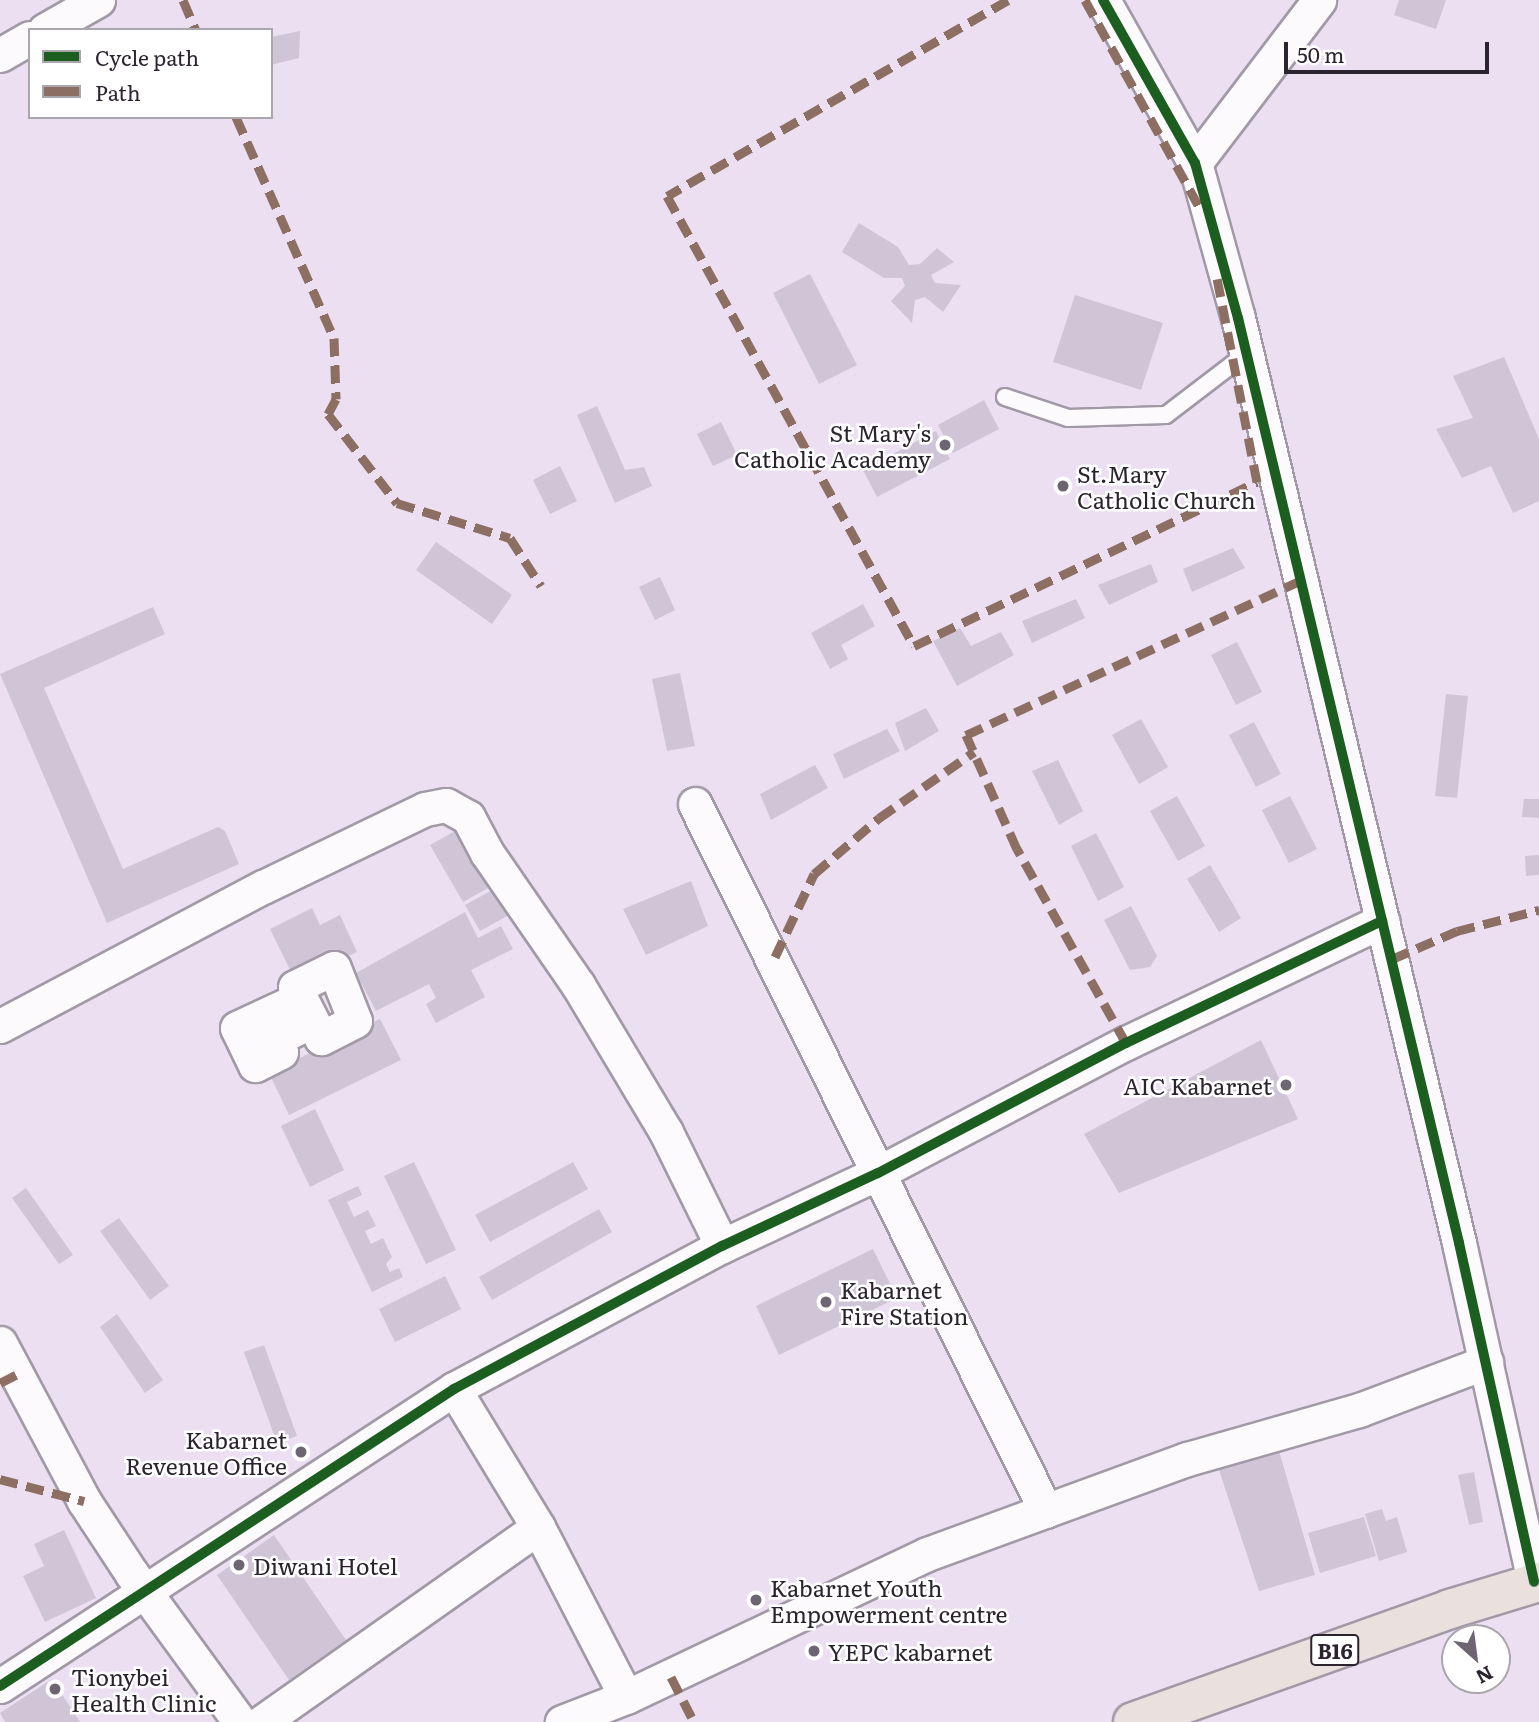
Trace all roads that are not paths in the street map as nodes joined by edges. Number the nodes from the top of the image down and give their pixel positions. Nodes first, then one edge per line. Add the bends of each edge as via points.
1 (97, 0) edge
2 (1103, 0) edge
3 (1320, 0) edge
4 (48, 28) edge
5 (28, 39) edge
6 (0, 55) edge
7 (1195, 163) junction
8 (1234, 363) dead end
9 (1005, 397) dead end
10 (695, 804) dead end
11 (1382, 921) junction
12 (0, 1027) edge
13 (878, 1173) junction
14 (722, 1246) junction
15 (0, 1343) edge
16 (1486, 1362) junction
17 (454, 1390) junction
18 (1046, 1511) junction
19 (538, 1527) junction
20 (1536, 1582) edge
21 (146, 1591) junction
22 (0, 1686) edge
23 (626, 1697) junction
24 (240, 1722) edge
25 (262, 1722) edge
26 (562, 1722) edge
27 (1133, 1722) edge

1 - 4 street
2 - 7 street
3 - 7 street
5 - 6 street
7 - 11 street via 1238,318
8 - 9 lane via 1166,415 1068,418
10 - 13 street via 775,957
11 - 13 street via 1126,1042
11 - 16 street
12 - 14 street via 263,887 425,809 446,805 468,817 486,853 578,985 666,1132
13 - 14 street
13 - 18 street
14 - 17 street
15 - 21 street via 84,1501
16 - 18 street via 1359,1410 1186,1459
16 - 20 street
17 - 19 street
17 - 21 street
18 - 23 street via 927,1554
19 - 23 street
19 - 25 street
20 - 27 main road, B16
21 - 22 street
21 - 24 street
23 - 26 street

